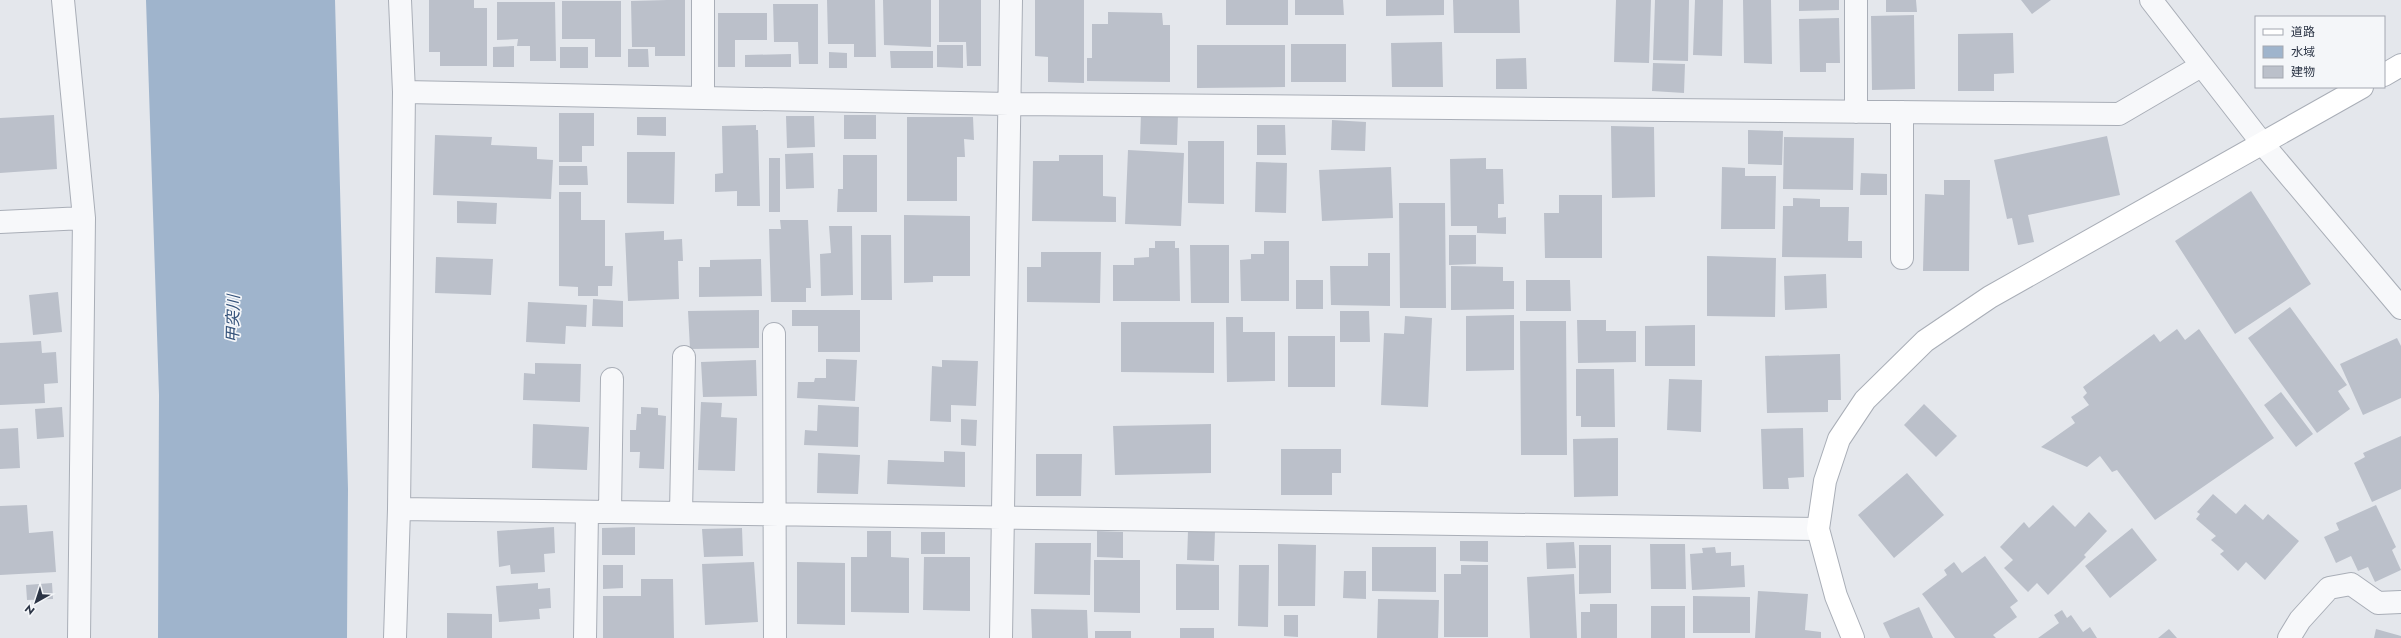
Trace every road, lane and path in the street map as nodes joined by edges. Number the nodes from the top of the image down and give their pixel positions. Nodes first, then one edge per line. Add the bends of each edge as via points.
1 (62, 0) edge
2 (400, 0) edge
3 (703, 0) edge
4 (1011, 0) edge
5 (1856, 0) edge
6 (2151, 0) edge
7 (2401, 65) edge
8 (2201, 66) junction
9 (2385, 74) edge
10 (2360, 88) edge
11 (404, 92) junction
12 (703, 97) junction
13 (1009, 104) junction
14 (1856, 112) junction
15 (1902, 112) junction
16 (2262, 143) junction
17 (84, 218) junction
18 (0, 222) edge
19 (1902, 258) dead end
20 (2401, 308) edge
21 (774, 334) dead end
22 (684, 357) dead end
23 (612, 379) dead end
24 (399, 509) junction
25 (587, 512) junction
26 (610, 512) junction
27 (681, 513) junction
28 (775, 514) junction
29 (1002, 516) junction
30 (1818, 529) junction
31 (2401, 602) edge
32 (79, 638) edge
33 (395, 638) edge
34 (585, 638) edge
35 (775, 638) edge
36 (1001, 638) edge
37 (1853, 638) edge
38 (2289, 638) edge

1 - 17 street
2 - 11 street
3 - 12 street
4 - 13 street
5 - 14 street
6 - 8 street
7 - 9 street
8 - 15 street via 2119,114
8 - 16 street
10 - 16 street
11 - 12 street
11 - 24 street
12 - 13 street
13 - 14 street
13 - 29 street
14 - 15 street
15 - 19 street
16 - 20 street
16 - 30 street via 1990,297 1925,341 1865,400 1839,439 1825,481
17 - 18 street
17 - 32 street
21 - 28 street
22 - 27 street
23 - 26 street
24 - 25 street
24 - 33 street
25 - 26 street
25 - 34 street
26 - 27 street
27 - 28 street
28 - 29 street
28 - 35 street
29 - 30 street
29 - 36 street
30 - 37 street via 1836,596
31 - 38 street via 2378,603 2351,584 2329,588 2300,620

